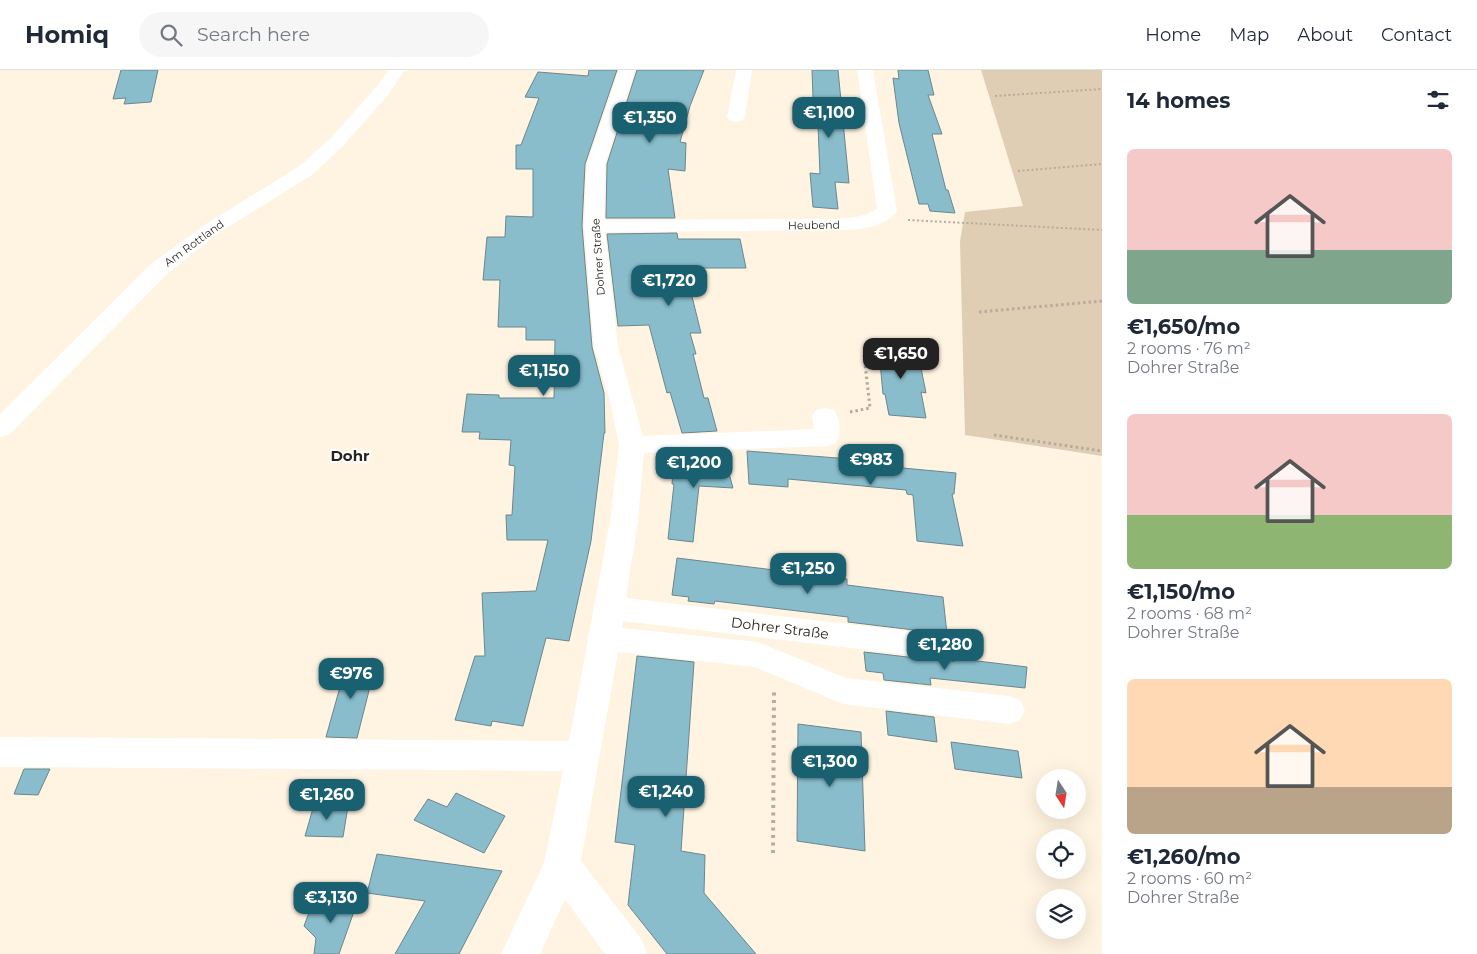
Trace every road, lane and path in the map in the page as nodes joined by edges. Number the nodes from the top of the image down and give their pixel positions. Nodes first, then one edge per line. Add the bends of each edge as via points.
1 (397, 70) edge
2 (627, 70) edge
3 (744, 70) edge
4 (864, 70) edge
5 (1102, 89) edge
6 (995, 96) dead end
7 (736, 117) dead end
8 (1102, 164) edge
9 (1018, 171) dead end
10 (878, 219) junction
11 (594, 226) junction
12 (1102, 230) edge
13 (1102, 302) edge
14 (979, 312) dead end
15 (864, 355) dead end
16 (825, 416) joint
17 (0, 429) edge
18 (994, 435) dead end
19 (632, 445) junction
20 (1102, 451) edge
21 (608, 623) junction
22 (951, 648) dead end
23 (774, 662) junction
24 (1009, 710) dead end
25 (0, 752) edge
26 (582, 756) junction
27 (773, 853) dead end
28 (562, 865) junction
29 (520, 954) edge
30 (628, 954) edge

1 - 17 street, Am Rottland via 337,142 312,165 213,228 159,269
2 - 11 street, Dohrer Straße via 596,164
3 - 7 street
4 - 10 street via 887,211
5 - 6 path
8 - 9 path
10 - 11 street, Heubend via 868,223 833,225
10 - 12 path
11 - 19 street, Dohrer Straße via 606,347
13 - 14 path
15 - 16 path via 870,408
16 - 19 street via 827,437
18 - 20 path
19 - 21 street, Dohrer Straße
21 - 22 street, Dohrer Straße
21 - 23 street via 758,655
21 - 26 street, Dohrer Straße
23 - 24 street via 844,691
23 - 27 path
25 - 26 street
26 - 28 street, Dohrer Straße
28 - 29 street, Dohrer Straße
28 - 30 street

